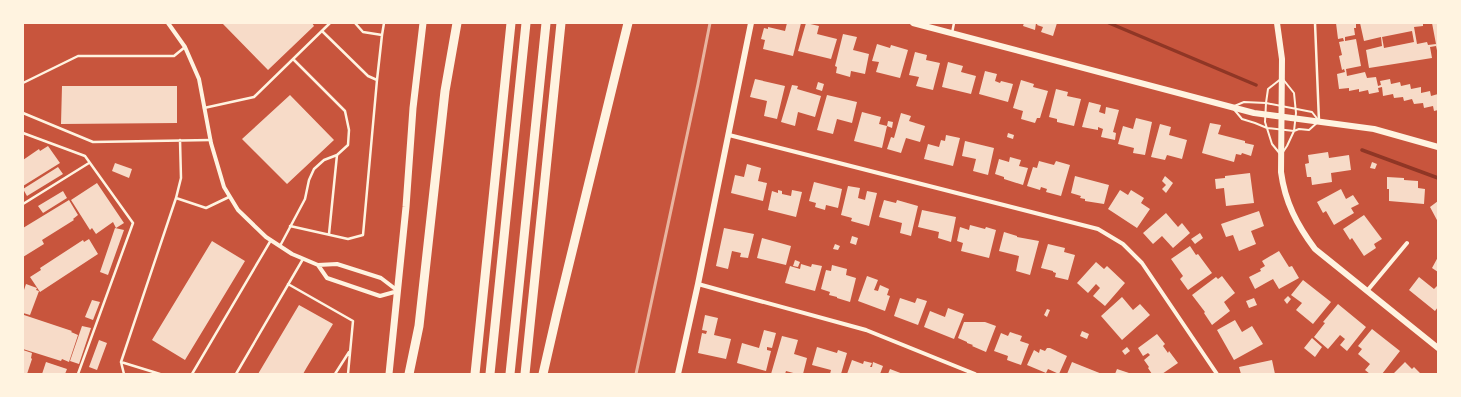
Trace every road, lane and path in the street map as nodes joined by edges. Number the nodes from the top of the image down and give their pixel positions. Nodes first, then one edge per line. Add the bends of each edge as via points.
1 (169, 23) edge
2 (330, 23) edge
3 (354, 23) edge
4 (384, 23) edge
5 (423, 23) edge
6 (457, 23) edge
7 (511, 23) edge
8 (526, 23) edge
9 (546, 23) edge
10 (560, 23) edge
11 (628, 23) edge
12 (751, 23) edge
13 (914, 23) edge
14 (954, 23) edge
15 (1277, 23) edge
16 (1315, 23) edge
17 (322, 31) junction
18 (952, 33) junction
19 (382, 35) junction
20 (185, 47) junction
21 (293, 59) junction
22 (1282, 78) junction
23 (377, 80) junction
24 (23, 83) edge
25 (1273, 104) dead end
26 (1290, 107) dead end
27 (204, 108) junction
28 (1295, 108) dead end
29 (23, 113) edge
30 (1281, 117) junction
31 (1319, 121) junction
32 (1265, 122) dead end
33 (1295, 126) dead end
34 (1274, 129) dead end
35 (1294, 131) dead end
36 (23, 133) edge
37 (729, 135) junction
38 (180, 140) junction
39 (211, 140) junction
40 (1438, 147) edge
41 (337, 155) junction
42 (90, 163) junction
43 (229, 197) junction
44 (176, 198) junction
45 (23, 204) edge
46 (290, 226) junction
47 (329, 234) junction
48 (272, 240) junction
49 (1407, 243) dead end
50 (280, 246) junction
51 (303, 258) junction
52 (318, 265) junction
53 (288, 284) junction
54 (698, 284) junction
55 (398, 291) junction
56 (1367, 291) junction
57 (1438, 348) edge
58 (350, 351) junction
59 (121, 362) junction
60 (78, 374) edge
61 (124, 374) edge
62 (160, 374) edge
63 (192, 374) edge
64 (236, 374) edge
65 (335, 374) edge
66 (348, 374) edge
67 (389, 374) edge
68 (410, 374) edge
69 (475, 374) edge
70 (490, 374) edge
71 (510, 374) edge
72 (525, 374) edge
73 (543, 374) edge
74 (678, 374) edge
75 (975, 374) edge
76 (1217, 374) edge

1 - 20 street
2 - 17 lane
3 - 19 lane via 363,32
4 - 19 lane
5 - 55 main road via 413,108
6 - 68 highway via 446,91 419,326
7 - 69 highway
8 - 70 highway
9 - 71 highway
10 - 72 highway
11 - 73 highway
12 - 37 street
13 - 18 street
14 - 18 lane
15 - 22 street
16 - 31 lane
17 - 21 lane
17 - 23 lane via 368,76
18 - 30 street via 1254,113
19 - 23 lane
20 - 24 lane via 174,56 78,56
20 - 27 street via 199,79
21 - 27 lane via 254,97
21 - 41 lane via 345,111 349,130 348,145
22 - 25 path via 1268,89 1266,103
22 - 30 street
23 - 47 lane via 363,235 348,239
26 - 28 path
27 - 39 street
29 - 38 lane via 93,142
30 - 31 street
30 - 56 street via 1281,172 1294,218 1315,249
31 - 40 street via 1374,128
32 - 34 path via 1267,128
33 - 35 path
36 - 42 lane via 85,156
37 - 54 street
37 - 76 street via 1098,229 1123,244 1142,263
38 - 39 lane
38 - 44 lane via 181,178
39 - 43 street via 224,188
41 - 46 lane via 324,160 314,169 305,199
41 - 47 lane
42 - 45 lane
42 - 60 lane via 133,223
43 - 44 lane via 206,208
43 - 48 street via 238,210
44 - 59 lane
46 - 47 lane
46 - 50 lane
48 - 50 street
48 - 63 lane
49 - 56 street
50 - 51 street
51 - 52 street
51 - 53 lane
52 - 55 street via 337,264 381,278
52 - 55 street via 327,278 380,296
53 - 58 lane via 353,321
53 - 64 lane
54 - 74 street
54 - 75 street via 866,330
55 - 67 main road
56 - 57 street
58 - 65 lane
58 - 66 lane
59 - 61 lane
59 - 62 lane

